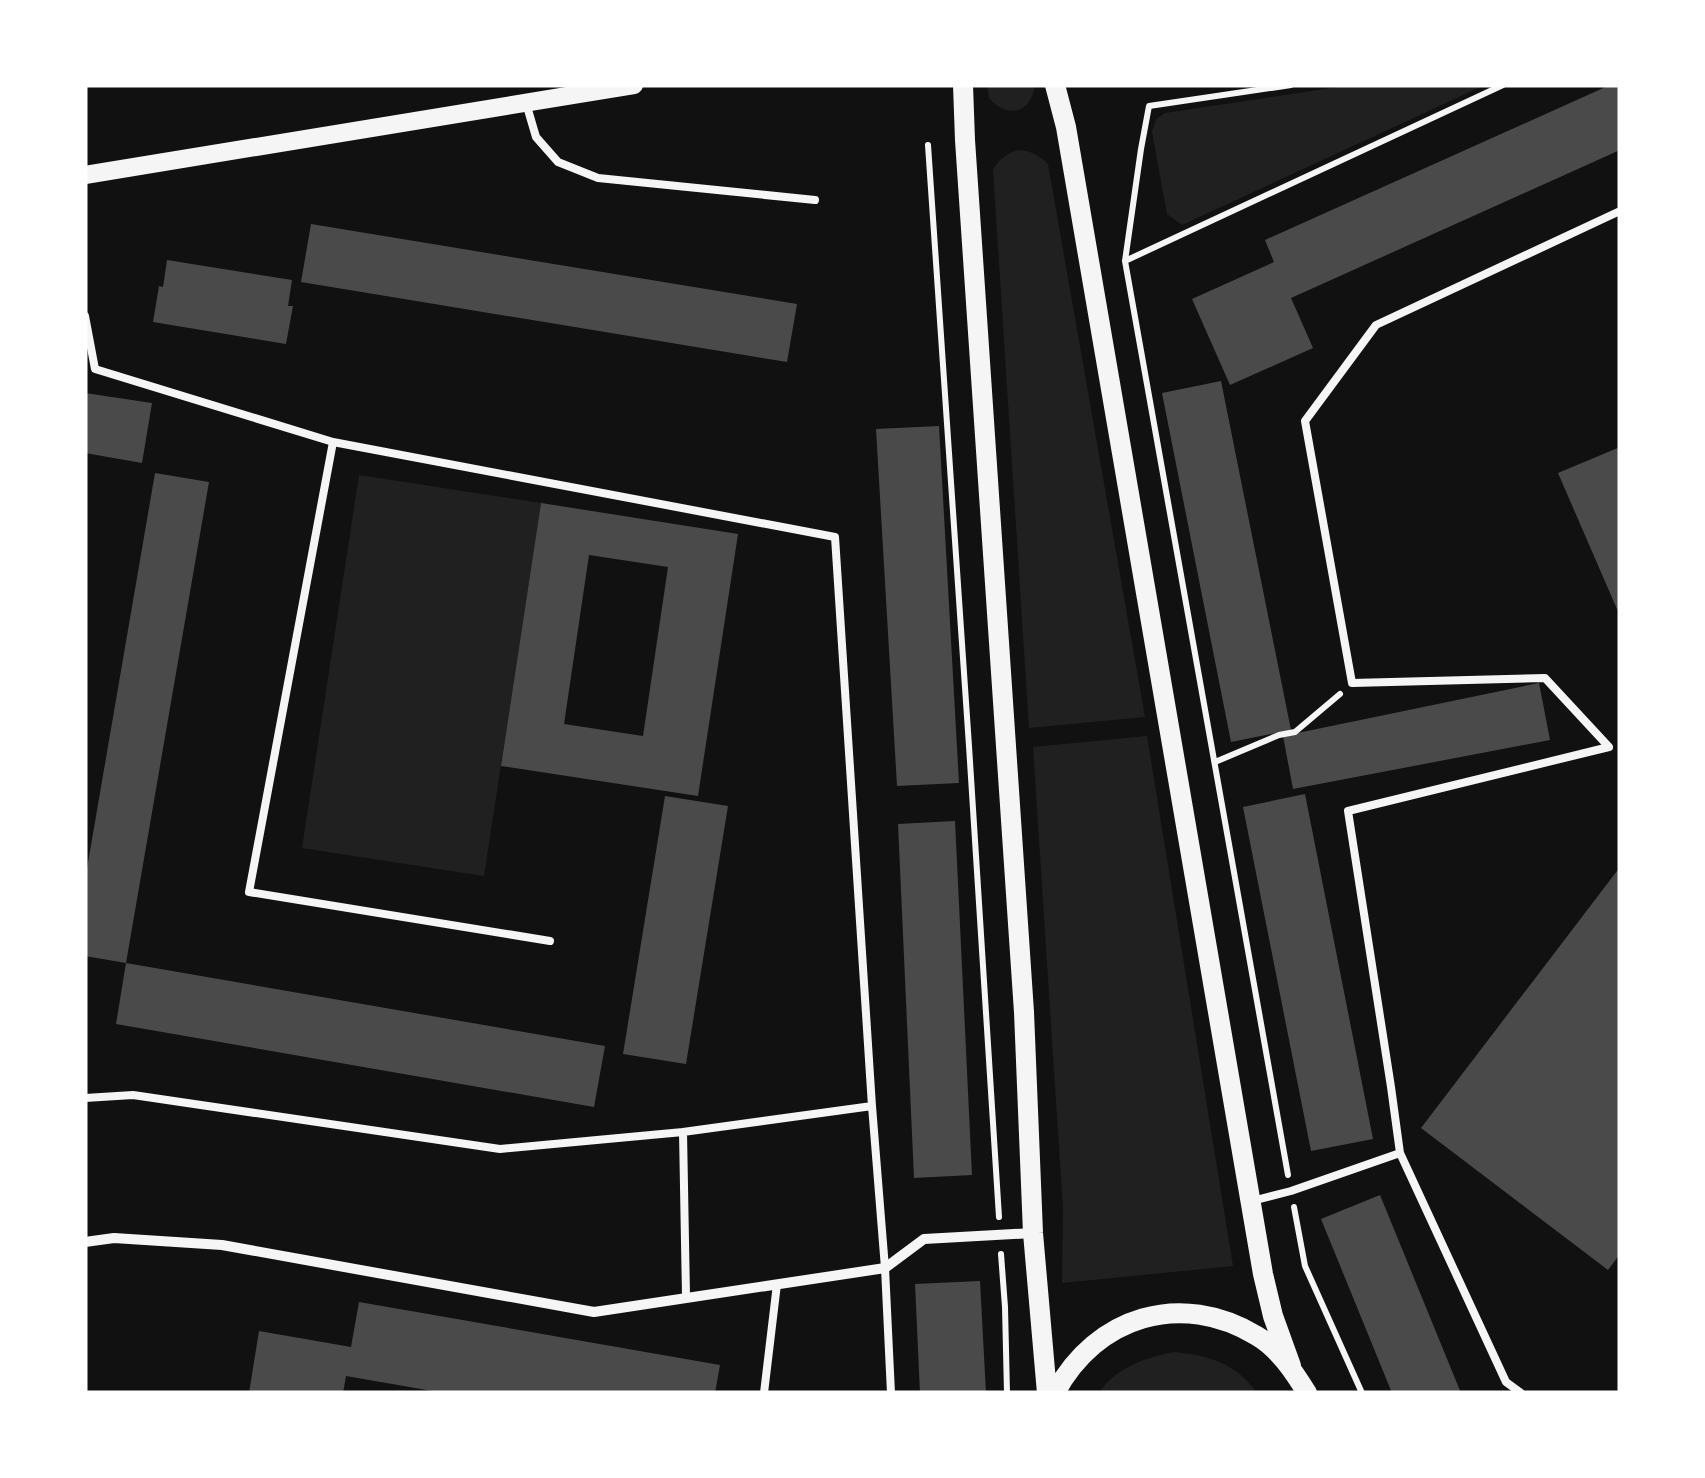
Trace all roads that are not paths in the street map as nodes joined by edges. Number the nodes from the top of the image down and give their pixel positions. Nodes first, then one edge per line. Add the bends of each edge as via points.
1 (634, 85) edge
2 (964, 85) edge
3 (1055, 85) edge
4 (526, 102) junction
5 (85, 175) edge
6 (814, 200) dead end
7 (1620, 212) edge
8 (85, 316) edge
9 (333, 442) junction
10 (1620, 743) edge
11 (1608, 746) junction
12 (550, 940) dead end
13 (85, 1098) edge
14 (872, 1106) junction
15 (683, 1132) junction
16 (1400, 1153) junction
17 (1252, 1201) junction
18 (1033, 1233) junction
19 (85, 1242) edge
20 (885, 1268) junction
21 (777, 1284) junction
22 (686, 1296) junction
23 (1291, 1366) junction
24 (764, 1393) edge
25 (891, 1393) edge
26 (1047, 1393) edge
27 (1056, 1393) edge
28 (1308, 1393) edge
29 (1521, 1393) edge

1 - 4 street
2 - 18 main road
3 - 17 main road
4 - 5 street
4 - 6 lane via 536,138 558,162 598,178
7 - 11 lane via 1376,326 1305,421 1352,683 1545,678
8 - 9 lane via 95,369
9 - 12 lane via 249,892
9 - 14 lane via 835,537
10 - 11 lane
11 - 16 lane via 1348,812
13 - 15 lane via 133,1094 500,1149
14 - 15 lane
14 - 20 lane
15 - 22 lane
16 - 17 lane
16 - 29 lane via 1506,1382
17 - 23 main road via 1263,1274
18 - 20 street via 924,1239
18 - 26 main road
19 - 22 street via 222,1245 594,1312
20 - 21 street
20 - 25 lane
21 - 22 street
21 - 24 lane
23 - 27 main road via 1260,1337 1222,1318 1179,1312 1137,1319 1099,1338 1068,1369
23 - 28 main road

